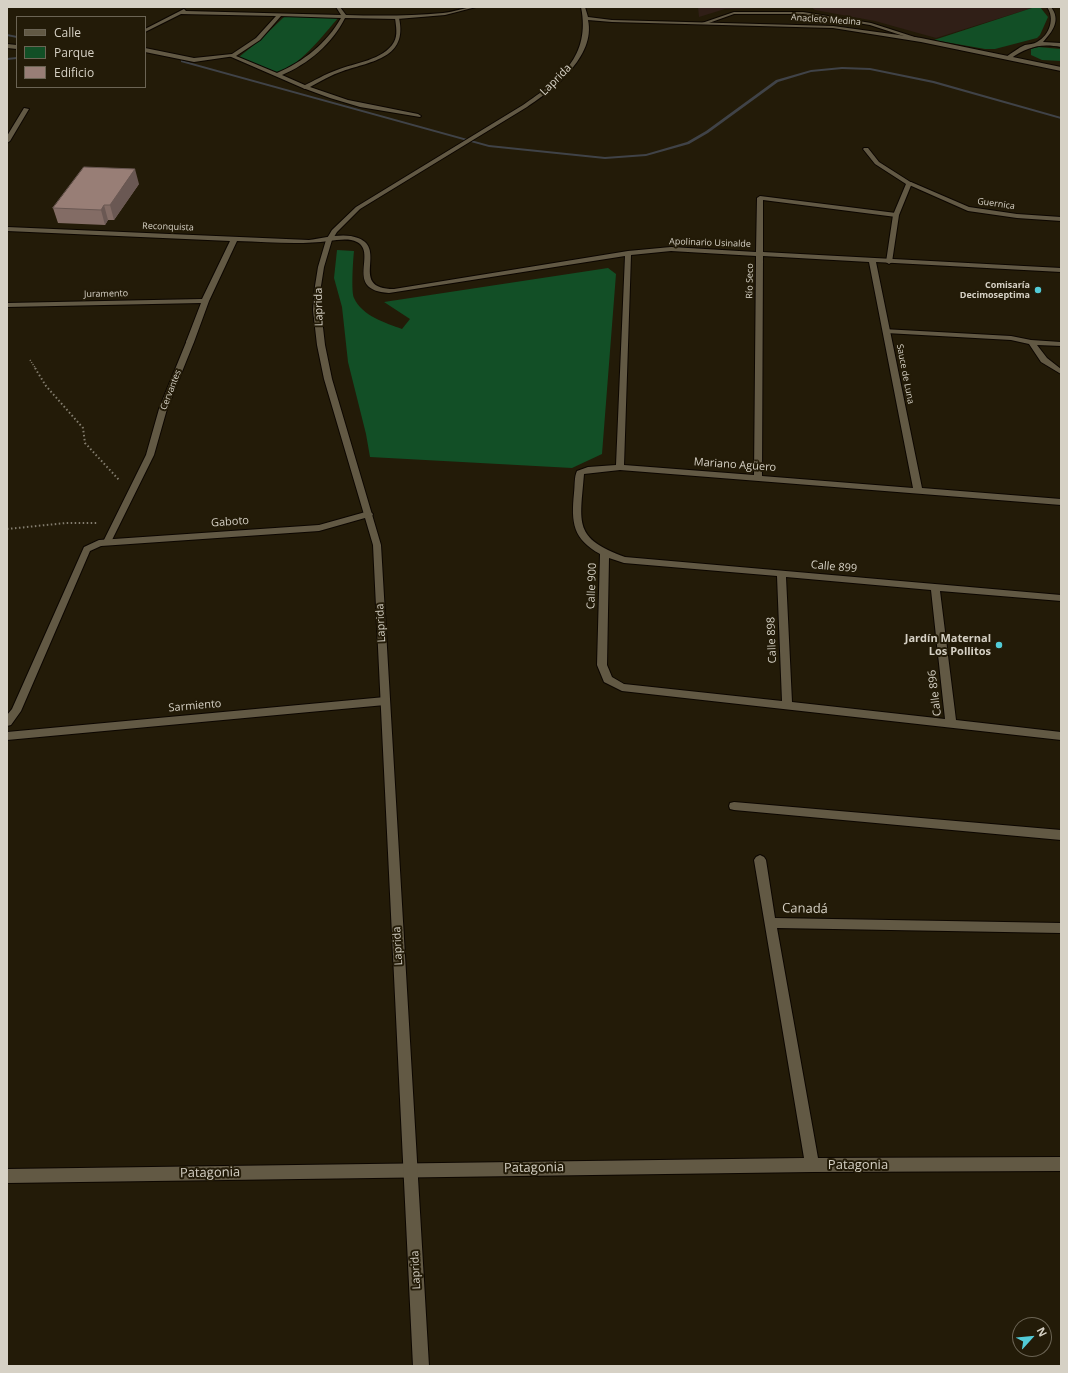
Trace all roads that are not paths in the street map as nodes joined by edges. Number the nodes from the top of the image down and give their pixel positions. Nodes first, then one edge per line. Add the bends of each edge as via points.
1 (187, 7) edge
2 (338, 7) edge
3 (474, 7) edge
4 (583, 7) edge
5 (1049, 7) edge
6 (179, 12) junction
7 (280, 15) junction
8 (344, 16) junction
9 (397, 18) junction
10 (586, 18) junction
11 (704, 23) junction
12 (146, 30) edge
13 (921, 40) junction
14 (1039, 43) junction
15 (1061, 45) edge
16 (146, 50) edge
17 (232, 56) junction
18 (1008, 58) junction
19 (1061, 69) edge
20 (278, 75) junction
21 (305, 87) junction
22 (26, 109) dead end
23 (418, 116) dead end
24 (7, 127) edge
25 (16, 127) junction
26 (7, 141) edge
27 (866, 149) dead end
28 (909, 183) junction
29 (896, 215) junction
30 (1061, 219) edge
31 (7, 229) edge
32 (235, 238) junction
33 (329, 240) junction
34 (628, 253) junction
35 (761, 254) junction
36 (872, 261) junction
37 (889, 262) junction
38 (1061, 270) edge
39 (205, 301) junction
40 (7, 305) edge
41 (886, 331) junction
42 (1031, 342) junction
43 (1061, 344) edge
44 (1061, 372) edge
45 (620, 468) junction
46 (758, 477) junction
47 (918, 490) junction
48 (1061, 502) edge
49 (369, 514) junction
50 (107, 542) junction
51 (605, 553) junction
52 (781, 574) junction
53 (935, 588) junction
54 (1061, 598) edge
55 (385, 701) junction
56 (787, 706) junction
57 (7, 722) edge
58 (951, 724) junction
59 (7, 736) edge
60 (1061, 736) edge
61 (734, 806) dead end
62 (1061, 834) edge
63 (760, 860) dead end
64 (770, 923) junction
65 (1061, 928) edge
66 (1061, 1164) edge
67 (812, 1165) junction
68 (410, 1169) junction
69 (7, 1176) edge
70 (421, 1366) edge

1 - 6 street
2 - 8 street
3 - 9 street via 445,14
4 - 10 street, Laprida
5 - 14 street via 1055,21
6 - 7 street
6 - 12 street
7 - 8 street
7 - 17 street via 258,39
8 - 9 street
8 - 20 street via 320,47 293,69
9 - 21 street via 399,32 397,42 391,50 376,58 332,73
10 - 11 street, Anacleto Medina
10 - 33 street, Laprida via 582,47 562,78 536,99 358,208 334,231
11 - 13 street, Anacleto Medina via 812,26
11 - 13 street via 741,12 803,13 871,24
13 - 18 street, Anacleto Medina
14 - 15 street
14 - 18 street via 1026,46
16 - 17 street via 194,60
17 - 20 street
18 - 19 street, Anacleto Medina
20 - 21 street
21 - 23 street via 356,105
22 - 25 street
24 - 25 street
25 - 26 street
27 - 28 street, Guernica via 877,163
28 - 29 street
28 - 30 street, Guernica via 968,209
29 - 35 street, Río Seco via 760,198
29 - 37 street
31 - 32 street, Reconquista
32 - 33 street, Reconquista via 309,242
32 - 39 street, Cervantes
33 - 34 street, Apolinario Usinalde via 356,239 363,243 368,252 366,279 372,287 388,291
33 - 49 street, Laprida via 318,286 317,310 321,345 328,379
34 - 35 street, Apolinario Usinalde via 671,249
34 - 45 street
35 - 36 street, Apolinario Usinalde
35 - 46 street, Río Seco
36 - 37 street, Apolinario Usinalde
36 - 41 street, Sauce de Luna
37 - 38 street, Apolinario Usinalde
39 - 40 street, Juramento
39 - 50 street, Cervantes via 163,409 150,455
41 - 42 street via 1011,338
41 - 47 street, Sauce de Luna
42 - 43 street
42 - 44 street via 1044,360
45 - 46 street, Mariano Agüero
45 - 51 street, Calle 900 via 580,473 578,520 581,533 590,545
46 - 47 street, Mariano Agüero
47 - 48 street, Mariano Agüero
49 - 50 street, Gaboto via 319,528
49 - 55 street, Laprida via 377,545
50 - 57 street, Gaboto via 92,545 84,554 16,711
51 - 52 street, Calle 899 via 624,560
51 - 56 street, Calle 900 via 602,665 608,679 622,687
52 - 53 street, Calle 899
52 - 56 street, Calle 898
53 - 54 street, Calle 899
53 - 58 street, Calle 896
55 - 59 street, Sarmiento
55 - 68 street, Laprida
56 - 58 street
58 - 60 street
61 - 62 street
63 - 64 street
64 - 65 street, Canadá
64 - 67 street, Canadá
66 - 67 street, Patagonia
67 - 68 street, Patagonia
68 - 69 street, Patagonia
68 - 70 street, Laprida

